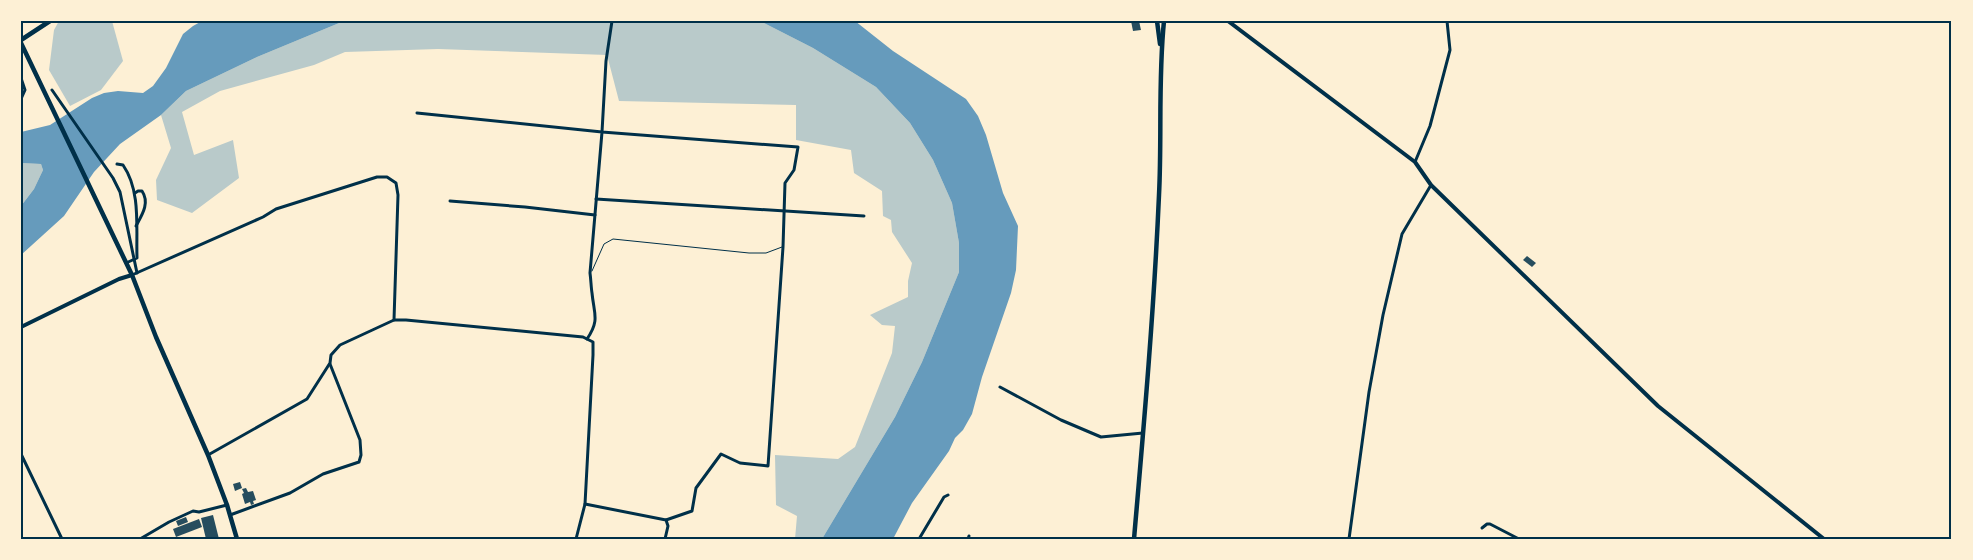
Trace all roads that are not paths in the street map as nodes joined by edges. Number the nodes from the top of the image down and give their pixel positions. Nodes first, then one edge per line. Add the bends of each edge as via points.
1 (50, 21) edge
2 (612, 21) edge
3 (1157, 21) edge
4 (1164, 21) edge
5 (1228, 21) edge
6 (1447, 21) edge
7 (21, 41) edge
8 (1161, 52) junction
9 (21, 78) edge
10 (52, 90) dead end
11 (21, 99) edge
12 (417, 113) dead end
13 (602, 132) junction
14 (1415, 162) junction
15 (117, 164) dead end
16 (1431, 185) junction
17 (135, 193) junction
18 (596, 199) junction
19 (450, 201) dead end
20 (783, 210) junction
21 (595, 215) junction
22 (864, 216) dead end
23 (136, 226) junction
24 (783, 247) junction
25 (134, 261) junction
26 (126, 263) junction
27 (590, 273) junction
28 (135, 274) junction
29 (394, 320) junction
30 (21, 327) edge
31 (587, 339) junction
32 (330, 363) junction
33 (1000, 387) dead end
34 (1144, 433) junction
35 (21, 454) edge
36 (208, 455) junction
37 (948, 495) dead end
38 (585, 504) junction
39 (227, 505) junction
40 (230, 515) junction
41 (666, 520) junction
42 (1482, 528) dead end
43 (62, 539) edge
44 (140, 539) edge
45 (237, 539) edge
46 (576, 539) edge
47 (665, 539) edge
48 (919, 539) edge
49 (1134, 539) edge
50 (1349, 539) edge
51 (1520, 539) edge
52 (1824, 539) edge

1 - 7 main road
2 - 13 street
3 - 8 main road
4 - 8 main road
5 - 14 street
6 - 14 street via 1450,50 1430,126
7 - 26 main road
8 - 34 main road via 1161,163
9 - 11 street via 25,90
10 - 25 street via 120,192
12 - 13 street
13 - 18 street
13 - 20 street via 798,147 794,170 785,183
14 - 16 street
15 - 17 street via 123,165 130,174
16 - 50 street via 1402,234 1383,315
16 - 52 street via 1658,406
17 - 23 street
17 - 23 street via 142,191 145,196 145,206
18 - 20 street
18 - 21 street
19 - 21 street
20 - 22 street
20 - 24 street
21 - 27 street
23 - 25 street via 137,258
24 - 27 lane via 766,253 749,253 613,238 604,244
24 - 41 street via 768,466 740,464 721,454 696,488 692,511
25 - 26 street
25 - 28 street
26 - 28 main road
27 - 31 street via 596,312 595,328
28 - 29 street via 276,209 368,179 386,178 396,183 398,195
28 - 30 street
28 - 36 main road via 156,337
29 - 31 street
29 - 32 street via 340,345 331,355
31 - 38 street via 593,342 593,355
32 - 36 street via 307,399
32 - 40 street via 360,440 359,462 322,474 290,493
33 - 34 street via 1061,420 1101,437
34 - 49 main road
35 - 43 street
36 - 39 main road
37 - 48 street
38 - 41 street
38 - 46 street
39 - 40 main road
39 - 44 street via 193,511
40 - 45 main road
41 - 47 street
42 - 51 street via 1490,524

